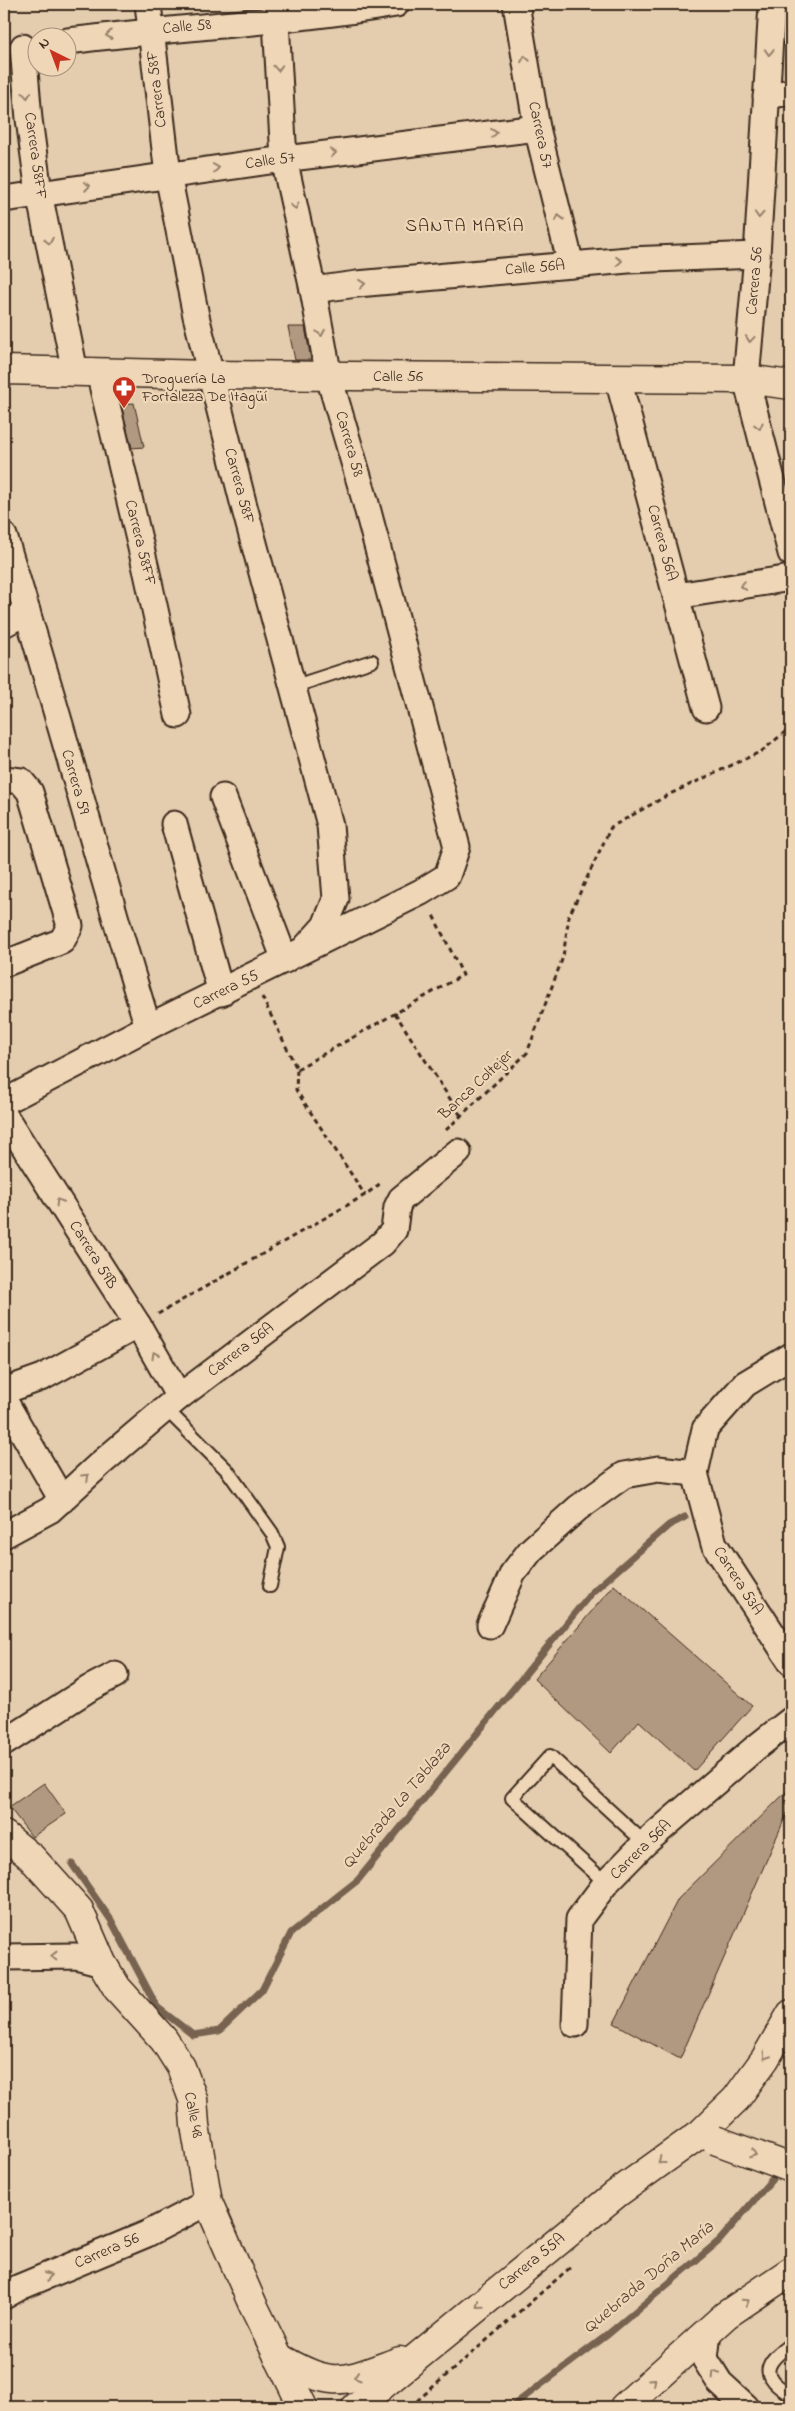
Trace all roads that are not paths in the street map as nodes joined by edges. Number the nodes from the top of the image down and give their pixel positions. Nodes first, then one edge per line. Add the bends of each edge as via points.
1 (148, 4) edge
2 (396, 4) edge
3 (516, 4) edge
4 (772, 4) edge
5 (275, 11) edge
6 (150, 30) junction
7 (78, 40) edge
8 (21, 47) edge
9 (791, 92) edge
10 (766, 96) junction
11 (537, 128) junction
12 (284, 159) junction
13 (168, 176) junction
14 (39, 193) junction
15 (4, 199) edge
16 (757, 255) junction
17 (571, 265) junction
18 (313, 290) junction
19 (4, 370) edge
20 (87, 372) junction
21 (210, 375) junction
22 (329, 377) junction
23 (618, 379) junction
24 (746, 379) junction
25 (791, 385) edge
26 (4, 536) edge
27 (791, 553) edge
28 (791, 578) edge
29 (676, 596) junction
30 (27, 611) junction
31 (4, 624) edge
32 (372, 661) dead end
33 (292, 687) junction
34 (706, 708) dead end
35 (178, 715) dead end
36 (4, 779) edge
37 (223, 797) dead end
38 (174, 824) dead end
39 (446, 876) joint
40 (293, 956) junction
41 (4, 964) edge
42 (221, 993) junction
43 (148, 1028) junction
44 (4, 1102) edge
45 (4, 1115) edge
46 (458, 1152) dead end
47 (138, 1325) junction
48 (791, 1356) edge
49 (4, 1391) edge
50 (4, 1400) edge
51 (172, 1403) junction
52 (695, 1473) junction
53 (62, 1500) junction
54 (4, 1535) edge
55 (270, 1586) dead end
56 (490, 1625) dead end
57 (791, 1662) edge
58 (115, 1675) dead end
59 (791, 1720) edge
60 (4, 1743) edge
61 (4, 1835) edge
62 (645, 1843) junction
63 (606, 1883) junction
64 (4, 1957) edge
65 (102, 1963) junction
66 (791, 2014) edge
67 (575, 2024) dead end
68 (708, 2136) junction
69 (791, 2168) edge
70 (208, 2202) junction
71 (791, 2271) edge
72 (4, 2296) edge
73 (708, 2332) junction
74 (791, 2344) edge
75 (419, 2354) junction
76 (278, 2357) junction
77 (791, 2394) edge
78 (303, 2407) edge
79 (356, 2407) edge
80 (624, 2407) edge
81 (746, 2407) edge

1 - 6 street, Carrera 58F
2 - 5 street, Calle 58
11 -> 3 street, Carrera 57
4 -> 10 street, Carrera 56
5 - 6 street, Calle 58
5 -> 12 street, Carrera 58
6 -> 7 street, Calle 58
6 - 13 street, Carrera 58F
8 -> 14 street, Carrera 58FF
9 - 10 street
10 -> 16 street, Carrera 56
12 -> 11 street, Calle 57
17 -> 11 street, Carrera 57
13 -> 12 street, Calle 57
12 -> 18 street, Carrera 58
14 -> 13 street, Calle 57
13 - 21 street, Carrera 58F
14 - 15 street, Calle 57
14 -> 20 street, Carrera 58FF
17 -> 16 street, Calle 56A
16 -> 24 street, Carrera 56
18 -> 17 street, Calle 56A
18 -> 22 street, Carrera 58
19 - 20 street, Calle 56
20 - 21 street, Calle 56
20 - 35 street, Carrera 58FF via 147,573
21 - 22 street, Calle 56
21 - 33 street, Carrera 58F
22 - 23 street, Calle 56
22 - 39 street, Carrera 58 via 457,847
23 - 24 street, Calle 56
23 - 29 street, Carrera 56A
24 - 25 street, Calle 56
24 -> 27 street, Carrera 56
26 - 30 street, Carrera 59
28 -> 29 street
29 - 34 street, Carrera 56A
30 - 31 street
30 - 43 street, Carrera 59
32 - 33 lane
33 - 40 street, Carrera 58F via 330,825 336,899 325,926
36 - 41 street via 21,780 30,792 70,926 62,941
37 - 40 street
38 - 42 street
39 - 40 street, Carrera 55 via 421,892
40 - 42 street, Carrera 55
42 - 43 street, Carrera 55
43 - 44 street, Carrera 55
47 -> 45 street, Carrera 59B
46 - 51 street, Carrera 56A via 401,1199 394,1230 383,1243
47 - 49 street via 43,1377
51 -> 47 street, Carrera 59B
48 - 52 street, Carrera 53A via 745,1384 705,1429
50 - 53 street
53 -> 51 street, Carrera 56A
51 - 55 lane via 272,1532 278,1547
52 - 56 street via 658,1469 624,1476 578,1508 531,1550 513,1572
52 - 57 street, Carrera 53A via 714,1544
53 - 54 street, Carrera 56A
58 - 60 street
59 - 62 street, Carrera 56A
61 - 65 street, Calle 48 via 31,1857 79,1910
62 - 63 street, Carrera 56A
62 - 63 lane via 550,1756 512,1798
63 - 67 street, Carrera 56A via 579,1919
65 -> 64 street via 76,1956
65 - 70 street, Calle 48 via 117,1988 164,2040 181,2067 193,2099 194,2125
66 -> 68 street, Carrera 55A via 765,2059
68 -> 69 street, bridge
68 -> 75 street, Carrera 55A via 616,2194
72 -> 70 street, Carrera 56 via 147,2234
70 - 76 street, Calle 48
73 -> 71 street via 726,2315
80 -> 73 street
81 -> 73 street via 720,2382 705,2359
74 - 77 lane via 771,2360 768,2369 777,2387
75 -> 76 street via 352,2379 326,2380
75 - 79 street, Carrera 55A
76 - 78 street, Calle 48

